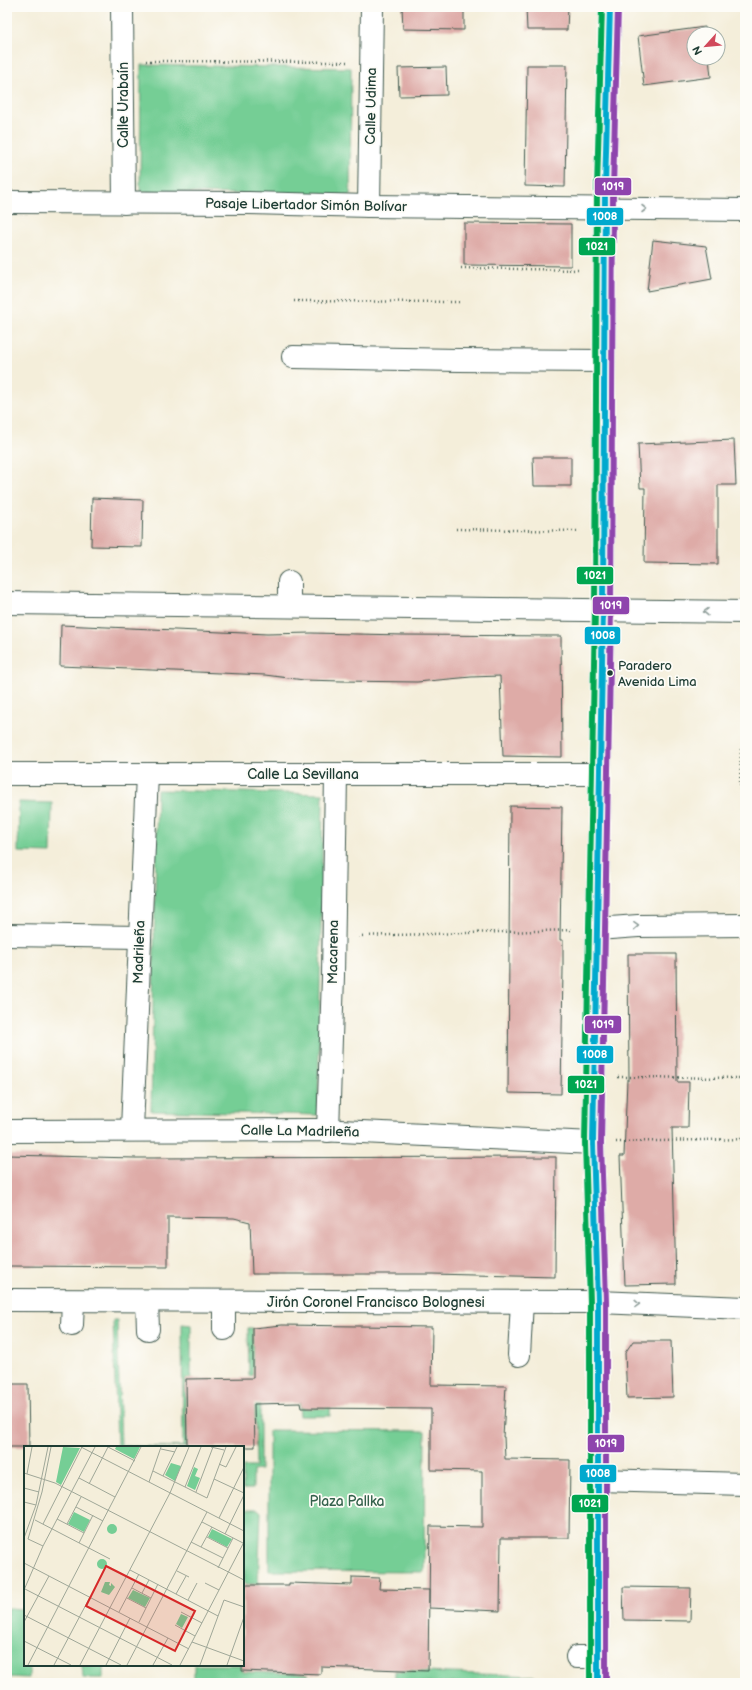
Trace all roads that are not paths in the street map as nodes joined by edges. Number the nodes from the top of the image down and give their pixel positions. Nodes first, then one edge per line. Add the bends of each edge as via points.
1 (122, 7) edge
2 (372, 7) edge
3 (610, 7) edge
4 (7, 202) edge
5 (124, 203) junction
6 (369, 206) junction
7 (605, 209) junction
8 (745, 210) edge
9 (293, 356) dead end
10 (604, 361) junction
11 (289, 582) dead end
12 (7, 603) edge
13 (289, 606) junction
14 (603, 610) junction
15 (745, 612) edge
16 (7, 774) edge
17 (147, 774) junction
18 (336, 774) junction
19 (599, 774) junction
20 (745, 925) edge
21 (597, 929) junction
22 (7, 935) edge
23 (140, 937) junction
24 (132, 1129) junction
25 (7, 1131) edge
26 (328, 1131) junction
27 (593, 1143) junction
28 (7, 1300) edge
29 (73, 1300) junction
30 (147, 1301) junction
31 (224, 1301) junction
32 (522, 1302) junction
33 (598, 1302) junction
34 (745, 1308) edge
35 (72, 1326) dead end
36 (148, 1329) dead end
37 (224, 1329) dead end
38 (519, 1355) dead end
39 (598, 1480) junction
40 (745, 1484) edge
41 (598, 1683) edge

1 - 5 street, Calle Urabaín
2 - 6 street, Calle Udima
3 - 7 street
4 - 5 street, Pasaje Libertador Simón Bolívar
5 - 6 street, Pasaje Libertador Simón Bolívar
6 - 7 street, Pasaje Libertador Simón Bolívar
7 -> 8 street, Pasaje Libertador Simón Bolívar
7 - 10 street
9 - 10 street
10 - 14 street
11 - 13 street
12 - 13 street
13 - 14 street
15 -> 14 street
14 - 19 street
16 - 17 street, Calle La Sevillana
17 - 18 street, Calle La Sevillana
17 - 23 street, Madrileña
18 - 19 street, Calle La Sevillana
18 - 26 street, Macarena
19 - 21 street
21 -> 20 street
21 - 27 street
22 - 23 street
23 - 24 street, Madrileña
24 - 25 street, Calle La Madrileña
24 - 26 street, Calle La Madrileña
26 - 27 street, Calle La Madrileña
27 - 33 street
28 - 29 street, Jirón Coronel Francisco Bolognesi
29 - 30 street, Jirón Coronel Francisco Bolognesi
29 - 35 street
30 - 31 street, Jirón Coronel Francisco Bolognesi
30 - 36 street
31 - 32 street, Jirón Coronel Francisco Bolognesi
31 - 37 street
32 - 33 street, Jirón Coronel Francisco Bolognesi
32 - 38 street
33 -> 34 street, Jirón Coronel Francisco Bolognesi
33 - 39 street
39 - 40 street
39 - 41 street via 587,1657

